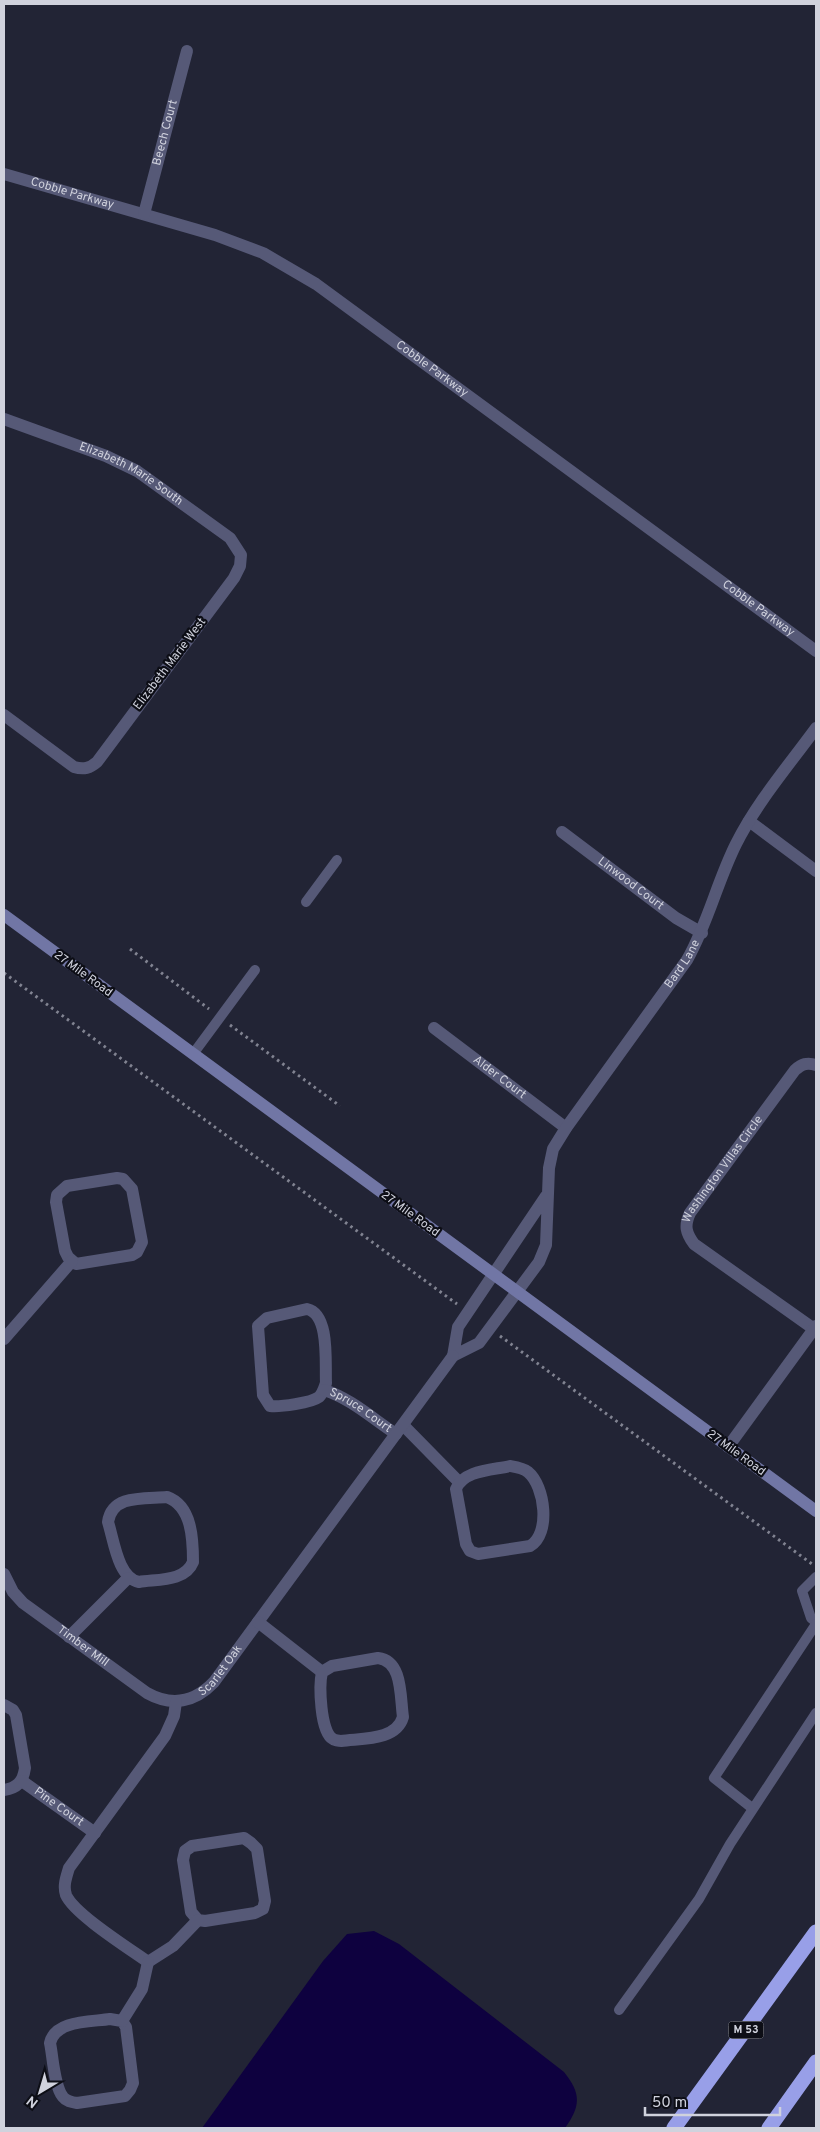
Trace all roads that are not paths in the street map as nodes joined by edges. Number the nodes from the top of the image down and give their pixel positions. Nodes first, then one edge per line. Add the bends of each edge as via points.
1 (187, 51) dead end
2 (4, 174) edge
3 (144, 214) junction
4 (4, 419) edge
5 (241, 555) joint
6 (816, 651) edge
7 (5, 720) edge
8 (816, 728) edge
9 (749, 821) junction
10 (562, 832) dead end
11 (337, 860) dead end
12 (816, 871) edge
13 (306, 902) dead end
14 (4, 915) edge
15 (702, 933) junction
16 (255, 970) dead end
17 (434, 1028) dead end
18 (193, 1054) junction
19 (816, 1065) edge
20 (566, 1128) junction
21 (546, 1196) junction
22 (72, 1261) junction
23 (492, 1274) junction
24 (518, 1294) junction
25 (815, 1328) edge
26 (4, 1339) edge
27 (453, 1356) junction
28 (324, 1390) junction
29 (399, 1430) junction
30 (728, 1447) junction
31 (459, 1482) junction
32 (816, 1511) edge
33 (4, 1574) edge
34 (816, 1577) edge
35 (128, 1578) junction
36 (258, 1622) junction
37 (816, 1623) edge
38 (69, 1637) junction
39 (322, 1672) junction
40 (176, 1702) junction
41 (4, 1705) edge
42 (816, 1713) edge
43 (22, 1781) junction
44 (4, 1790) edge
45 (752, 1808) junction
46 (95, 1833) junction
47 (198, 1920) junction
48 (816, 1932) edge
49 (148, 1962) junction
50 (619, 2010) dead end
51 (122, 2021) junction
52 (816, 2062) edge
53 (674, 2128) edge
54 (769, 2128) edge

1 - 3 street, Beech Court
2 - 3 street, Cobble Parkway
3 - 6 street, Cobble Parkway via 263,253 316,284
4 - 5 street, Elizabeth Marie South via 106,456 137,471 230,538
5 - 7 street, Elizabeth Marie West via 234,578 90,768 74,767
8 - 9 street, Bard Lane
9 - 12 street
9 - 15 street, Bard Lane via 730,857
10 - 15 street, Linwood Court via 676,918
11 - 13 lane
14 - 18 street, 27 Mile Road
15 - 20 street, Bard Lane via 687,960
16 - 18 lane
17 - 20 street, Alder Court
18 - 23 street, 27 Mile Road
19 - 25 street, Washington Villas Circle via 808,1063 795,1070 690,1213 686,1223 687,1234 694,1244
20 - 21 street, Bard Lane via 553,1149
21 - 23 street, Bard Lane
21 - 24 street, Bard Lane via 546,1245
22 - 22 street via 82,1264 132,1256 141,1247 132,1189 123,1179 67,1186 57,1195 65,1251
22 - 26 street
23 - 24 street, 27 Mile Road
23 - 27 street, Scarlet Oak via 458,1327
24 - 27 street, Scarlet Oak via 479,1343
24 - 30 street, 27 Mile Road
25 - 30 street, Washington Villas Circle
27 - 29 street, Scarlet Oak
28 - 28 street, Spruce Court via 325,1343 318,1315 307,1308 262,1321 257,1334 263,1395 270,1406 314,1400
28 - 29 street, Spruce Court
29 - 31 street, Spruce Court
29 - 36 street, Scarlet Oak
30 - 32 street, 27 Mile Road
31 - 31 street via 456,1489 470,1551 478,1554 530,1546 540,1537 543,1519 540,1496 535,1479 528,1472 510,1466 469,1475
33 - 38 street, Timber Mill via 23,1603
34 - 37 lane via 802,1591 811,1618
35 - 35 street via 139,1582 181,1576 191,1569 193,1552 187,1513 175,1500 166,1497 125,1501 112,1508 108,1522
35 - 38 street
36 - 39 street
36 - 40 street, Scarlet Oak via 206,1690
37 - 45 lane via 714,1778
38 - 40 street, Timber Mill via 147,1693 157,1699
39 - 39 street via 332,1666 385,1659 396,1671 403,1717 401,1724 389,1734 333,1740 323,1720
40 - 46 street via 165,1736
41 - 43 street, Pine Court via 16,1715 25,1768
42 - 45 lane
43 - 44 street, Pine Court
43 - 46 street, Pine Court
45 - 50 lane via 699,1900
46 - 49 street via 69,1868 64,1888 67,1897 79,1912
47 - 47 street via 247,1915 263,1909 265,1901 256,1849 251,1842 244,1838 192,1846 185,1851 183,1860 192,1912
47 - 49 street via 173,1946
48 - 53 highway, M 53
49 - 51 street via 142,1989
51 - 51 street via 126,2027 133,2083 130,2090 125,2096 69,2102 59,2089 50,2043 52,2036 61,2027 110,2019
52 - 54 highway

